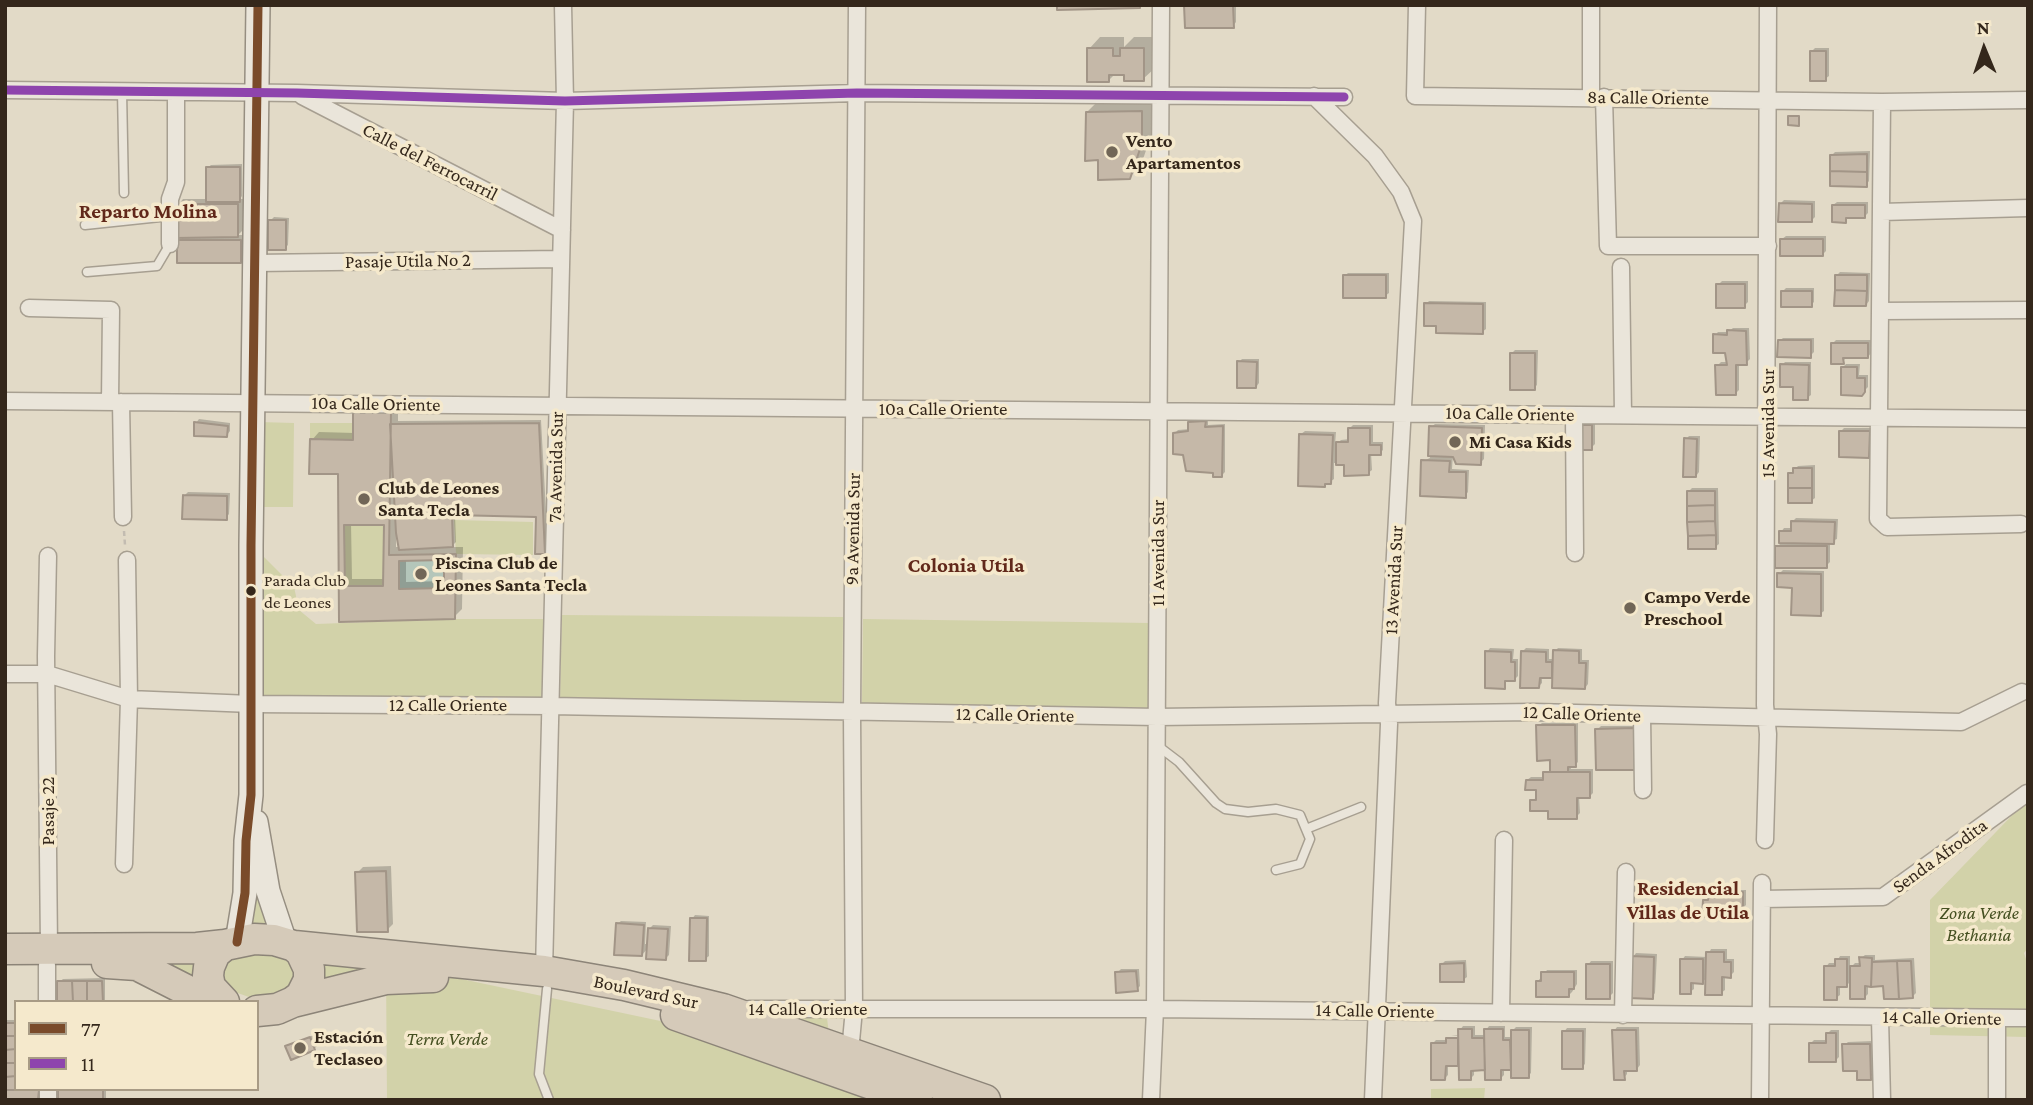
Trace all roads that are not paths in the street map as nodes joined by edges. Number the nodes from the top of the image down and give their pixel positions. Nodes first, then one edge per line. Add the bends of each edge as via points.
1 (258, 5) edge
2 (563, 5) edge
3 (858, 5) edge
4 (1161, 5) edge
5 (1417, 5) edge
6 (1591, 5) edge
7 (1768, 5) edge
8 (5, 90) edge
9 (122, 91) junction
10 (176, 92) junction
11 (257, 93) junction
12 (297, 93) junction
13 (857, 93) junction
14 (1161, 95) junction
15 (1314, 96) junction
16 (1344, 97) dead end
17 (1598, 97) junction
18 (2028, 100) edge
19 (565, 101) junction
20 (1768, 101) junction
21 (1882, 102) junction
22 (124, 193) dead end
23 (2028, 208) edge
24 (1881, 212) junction
25 (170, 216) junction
26 (85, 225) dead end
27 (562, 230) junction
28 (170, 244) joint
29 (1768, 246) junction
30 (561, 259) junction
31 (255, 263) junction
32 (1621, 267) dead end
33 (87, 272) dead end
34 (29, 308) dead end
35 (1881, 310) junction
36 (2028, 310) edge
37 (5, 401) edge
38 (116, 402) junction
39 (253, 403) junction
40 (558, 406) junction
41 (854, 408) junction
42 (1159, 411) junction
43 (1402, 413) junction
44 (1574, 415) junction
45 (1623, 415) junction
46 (1768, 417) junction
47 (1880, 418) junction
48 (2028, 419) edge
49 (123, 517) road end
50 (2021, 524) dead end
51 (1575, 553) dead end
52 (48, 556) dead end
53 (127, 560) road end
54 (5, 674) edge
55 (47, 674) junction
56 (2022, 692) dead end
57 (129, 699) junction
58 (251, 704) junction
59 (551, 706) junction
60 (852, 713) junction
61 (1388, 713) junction
62 (1642, 715) junction
63 (1157, 717) junction
64 (1768, 717) junction
65 (1157, 746) junction
66 (1643, 790) dead end
67 (2027, 793) edge
68 (251, 795) junction
69 (1361, 807) dead end
70 (1306, 829) junction
71 (1504, 840) dead end
72 (1765, 840) dead end
73 (124, 864) dead end
74 (1276, 870) dead end
75 (1626, 872) dead end
76 (231, 944) junction
77 (289, 944) junction
78 (5, 949) edge
79 (48, 957) junction
80 (5, 965) edge
81 (545, 980) junction
82 (47, 1000) edge
83 (210, 1000) edge
84 (222, 1000) edge
85 (293, 1002) junction
86 (723, 1009) junction
87 (854, 1009) junction
88 (1155, 1009) junction
89 (259, 1011) edge
90 (1377, 1012) junction
91 (1502, 1013) junction
92 (1623, 1014) junction
93 (1760, 1016) junction
94 (1880, 1017) junction
95 (2028, 1018) edge
96 (1997, 1019) junction
97 (850, 1052) junction
98 (549, 1100) edge
99 (918, 1100) edge
100 (985, 1100) edge
101 (1151, 1100) edge
102 (1373, 1100) edge
103 (1760, 1100) edge
104 (1882, 1100) edge
105 (1997, 1100) edge

1 - 11 street
2 - 19 street, 7a Avenida Sur
3 - 13 street, 9a Avenida Sur
4 - 14 street, 11 Avenida Sur
5 - 17 street, 8a Calle Oriente via 1415,96
6 - 17 street
7 - 20 street, 15 Avenida Sur
8 - 9 street
9 - 10 street
9 - 22 lane
10 - 11 street
10 - 25 street via 176,182
11 - 12 street
11 - 31 street
12 - 19 street
12 - 27 street, Calle del Ferrocarril
13 - 14 street
13 - 19 street
13 - 41 street, 9a Avenida Sur
14 - 15 street
14 - 42 street, 11 Avenida Sur
15 - 16 street
15 - 43 street, 13 Avenida Sur via 1375,156 1401,192 1413,221
17 - 20 street, 8a Calle Oriente
17 - 29 street via 1608,246
18 - 21 street, 8a Calle Oriente
19 - 27 street, 7a Avenida Sur
20 - 21 street, 8a Calle Oriente
20 - 29 street, 15 Avenida Sur
21 - 24 street
23 - 24 street
24 - 35 street
25 - 26 lane
25 - 28 street
27 - 30 street, 7a Avenida Sur
28 - 33 lane via 157,266
29 - 46 street, 15 Avenida Sur
30 - 31 street, Pasaje Utila No 2
30 - 40 street, 7a Avenida Sur
31 - 39 street
32 - 45 street
34 - 38 street via 111,310
35 - 36 street
35 - 47 street
37 - 38 street, 10a Calle Oriente
38 - 39 street, 10a Calle Oriente
38 - 49 street
39 - 40 street, 10a Calle Oriente
39 - 58 street
40 - 41 street, 10a Calle Oriente
40 - 59 street, 7a Avenida Sur
41 - 42 street, 10a Calle Oriente
41 - 60 street, 9a Avenida Sur
42 - 43 street, 10a Calle Oriente
42 - 63 street, 11 Avenida Sur
43 - 44 street, 10a Calle Oriente
43 - 61 street, 13 Avenida Sur
44 - 45 street, 10a Calle Oriente
44 - 51 street
45 - 46 street, 10a Calle Oriente
46 - 47 street, 10a Calle Oriente
46 - 64 street, 15 Avenida Sur
47 - 48 street, 10a Calle Oriente
47 - 50 street via 1881,524
52 - 55 street, Pasaje 22
53 - 57 street
54 - 55 street, 12 Calle Oriente
55 - 57 street, 12 Calle Oriente
55 - 79 street, Pasaje 22
56 - 64 street, 12 Calle Oriente via 1961,722
57 - 58 street, 12 Calle Oriente
57 - 73 street
58 - 59 street, 12 Calle Oriente
58 - 68 street
59 - 60 street, 12 Calle Oriente
59 - 81 street, 7a Avenida Sur
60 - 63 street, 12 Calle Oriente
60 - 87 street, 9a Avenida Sur
61 - 62 street, 12 Calle Oriente
61 - 63 street, 12 Calle Oriente
61 - 90 street, 13 Avenida Sur
62 - 64 street, 12 Calle Oriente
62 - 66 street
63 - 65 street, 11 Avenida Sur
64 - 72 street, 15 Avenida Sur
65 - 70 lane via 1225,809 1276,809 1300,815
65 - 88 street, 11 Avenida Sur
67 - 93 street, Senda Afrodita via 1883,897 1762,891
68 - 76 street via 244,893
68 - 77 street via 268,891
69 - 70 lane
70 - 74 lane via 1310,839 1300,864
71 - 91 street
75 - 92 street
76 - 77 highway, Boulevard Sur via 254,939
76 - 79 highway
76 - 84 highway via 215,953 209,967 210,987
77 - 81 highway, Boulevard Sur
77 - 85 highway via 306,960 309,980
78 - 79 highway
79 - 80 highway
79 - 82 street, Pasaje 22
79 - 83 highway via 130,963
81 - 85 highway, Boulevard Sur via 406,976
81 - 86 highway, Boulevard Sur via 624,985
81 - 98 lane via 539,1074
81 - 99 highway, Boulevard Sur via 671,1014
85 - 89 highway, Boulevard Sur
86 - 87 street, 14 Calle Oriente
86 - 97 highway, Boulevard Sur
87 - 88 street, 14 Calle Oriente
87 - 97 street, 9a Avenida Sur
88 - 90 street, 14 Calle Oriente
88 - 101 street, 11 Avenida Sur
90 - 91 street, 14 Calle Oriente
90 - 102 street, 13 Avenida Sur
91 - 92 street, 14 Calle Oriente
92 - 93 street, 14 Calle Oriente
93 - 94 street, 14 Calle Oriente
93 - 103 street
94 - 96 street, 14 Calle Oriente
94 - 104 street
95 - 96 street, 14 Calle Oriente
96 - 105 street
97 - 100 highway, Boulevard Sur

